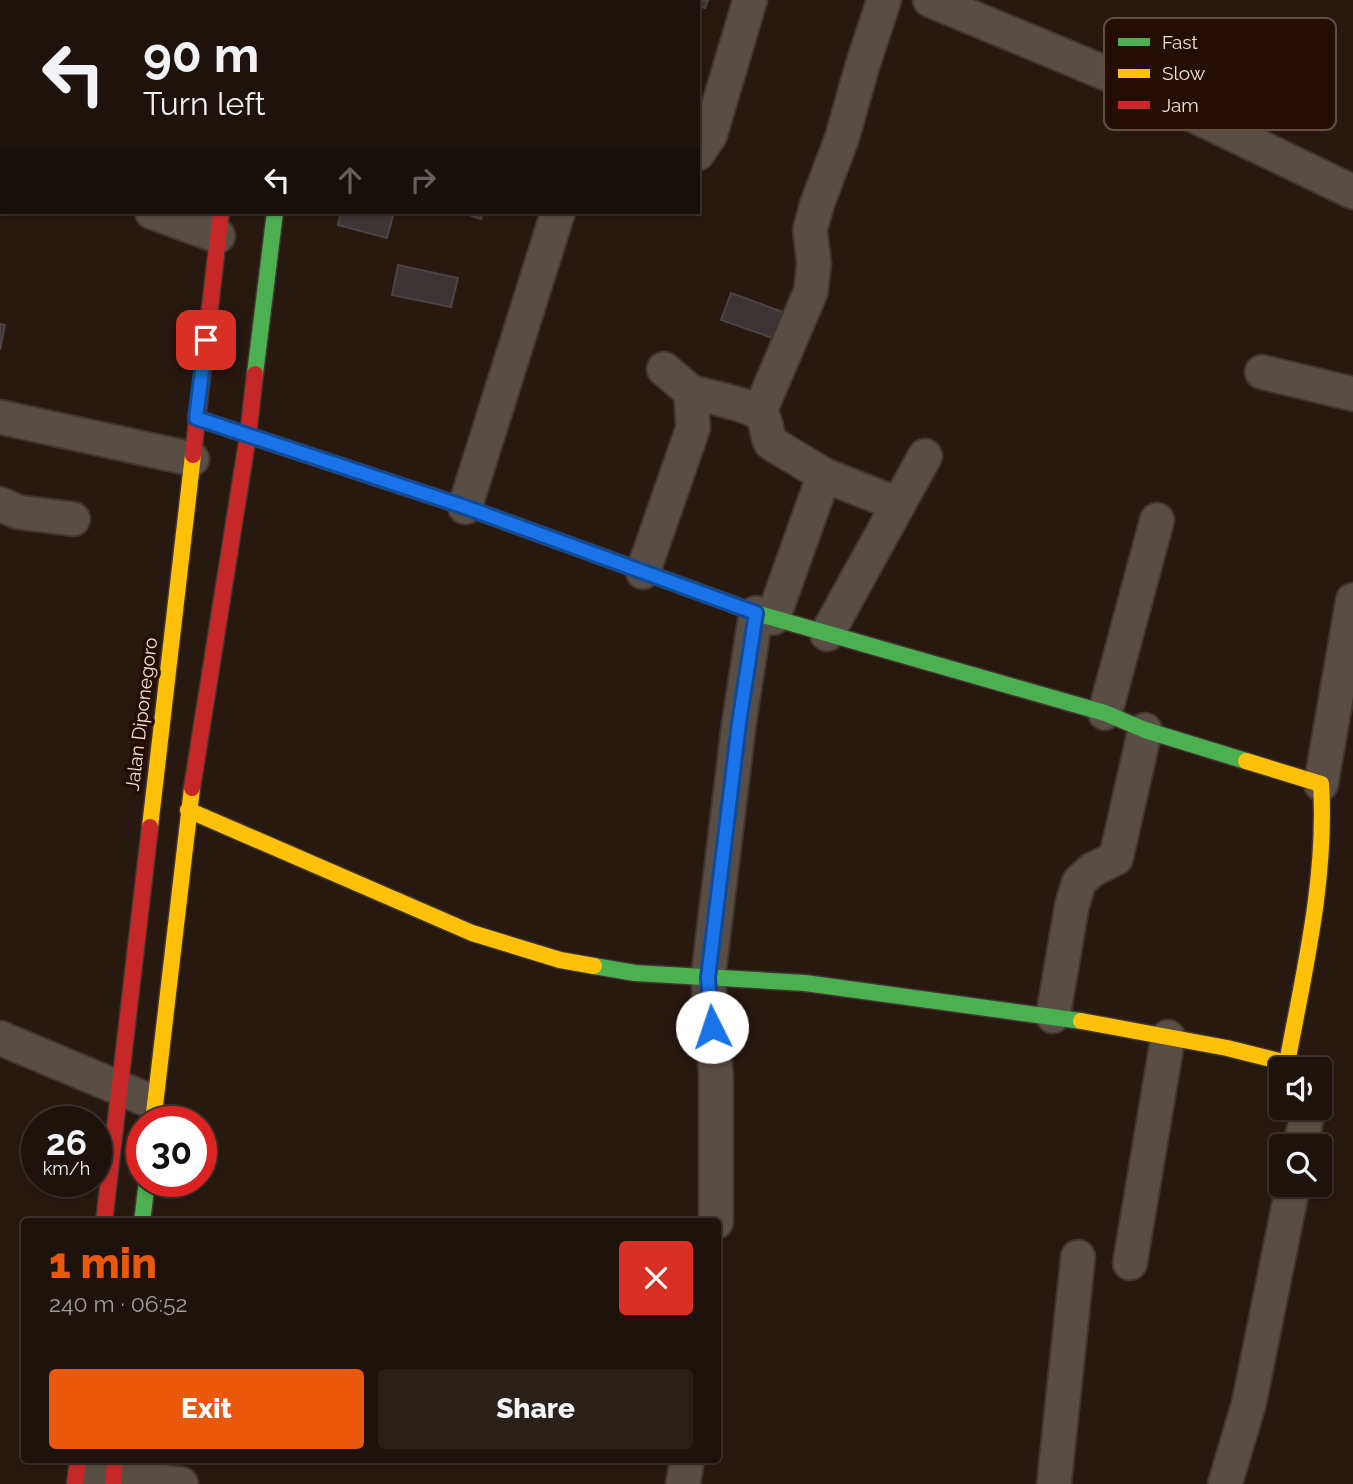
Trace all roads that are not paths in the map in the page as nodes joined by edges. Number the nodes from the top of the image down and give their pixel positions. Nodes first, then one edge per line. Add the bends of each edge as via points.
1 (750, 0) edge
2 (884, 0) edge
3 (930, 0) edge
4 (1104, 72) edge
5 (1224, 130) edge
6 (700, 150) edge
7 (1353, 192) edge
8 (163, 214) edge
9 (275, 214) edge
10 (557, 214) edge
11 (220, 224) edge
12 (664, 369) dead end
13 (1262, 372) dead end
14 (691, 392) junction
15 (1353, 394) edge
16 (759, 413) junction
17 (0, 417) edge
18 (196, 418) junction
19 (247, 436) junction
20 (925, 456) dead end
21 (192, 459) junction
22 (824, 475) junction
23 (0, 504) edge
24 (897, 504) junction
25 (465, 507) junction
26 (73, 519) dead end
27 (1157, 520) dead end
28 (643, 572) junction
29 (1353, 600) edge
30 (764, 616) junction
31 (827, 634) junction
32 (1105, 713) junction
33 (1144, 730) junction
34 (1321, 784) junction
35 (188, 810) junction
36 (708, 978) junction
37 (1053, 1016) junction
38 (1168, 1037) junction
39 (0, 1038) edge
40 (1290, 1057) edge
41 (1269, 1060) edge
42 (118, 1088) junction
43 (146, 1106) edge
44 (156, 1106) edge
45 (145, 1197) edge
46 (1291, 1197) edge
47 (104, 1218) edge
48 (142, 1218) edge
49 (716, 1218) edge
50 (1078, 1256) dead end
51 (1130, 1263) dead end
52 (686, 1463) edge
53 (76, 1471) edge
54 (114, 1473) edge
55 (181, 1484) edge
56 (683, 1484) edge
57 (1054, 1484) edge
58 (1225, 1484) edge

1 - 6 street via 710,135
2 - 16 street via 810,230 811,291
3 - 4 street
5 - 7 street
8 - 11 street
9 - 19 street
10 - 25 street
11 - 18 street, Jalan Diponegoro
12 - 14 street
13 - 15 street
14 - 16 street
14 - 28 street via 693,428
16 - 22 street via 771,443
17 - 21 street
18 - 19 street
18 - 21 street, Jalan Diponegoro
19 - 25 street
19 - 35 street
20 - 24 street
21 - 42 street, Jalan Diponegoro
22 - 24 street
22 - 30 street
23 - 26 street via 18,512
24 - 31 street
25 - 28 street
27 - 32 street
28 - 30 street
29 - 34 street
30 - 31 street
30 - 36 street via 739,723
31 - 32 street
32 - 33 street
33 - 34 street
33 - 37 street via 1116,858 1079,882
34 - 40 street via 1323,816 1311,926
35 - 36 street via 472,933 561,960 635,973
35 - 44 street
36 - 37 street via 805,983
36 - 49 street via 716,1076
37 - 38 street
38 - 41 street
38 - 51 street
39 - 42 street
42 - 43 street
42 - 47 street, Jalan Diponegoro
45 - 48 street
46 - 58 street via 1249,1403
50 - 57 street
52 - 56 street
53 - 54 street
54 - 55 street

